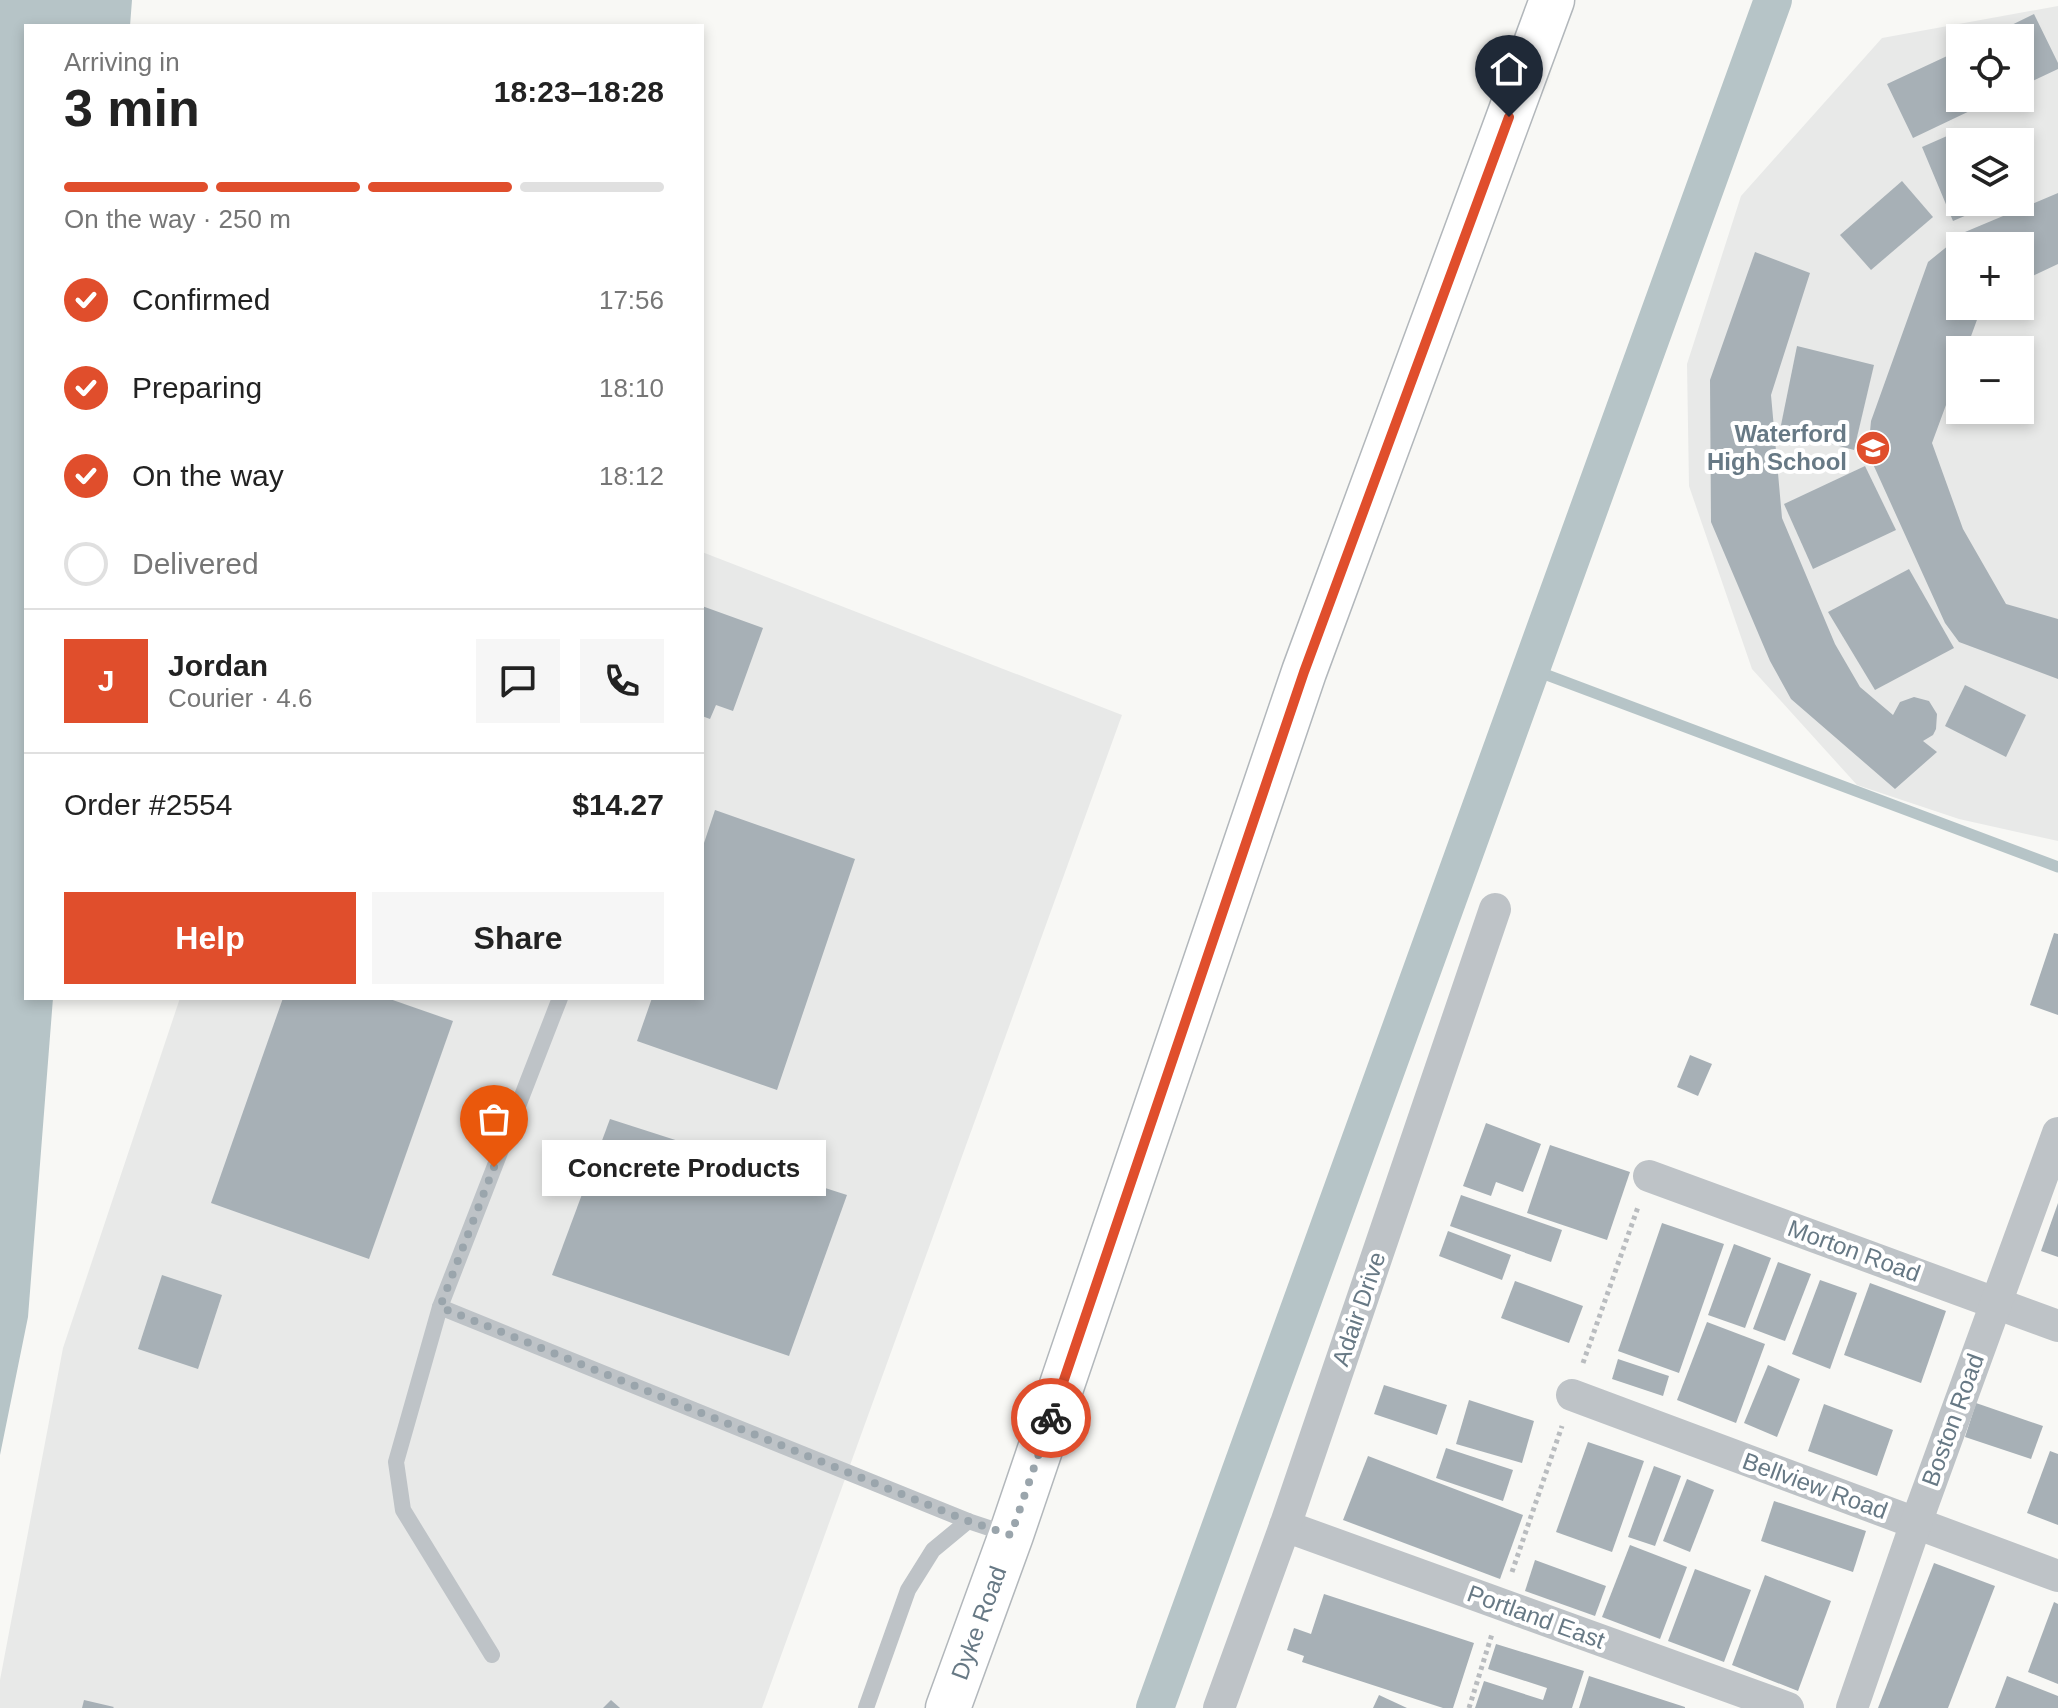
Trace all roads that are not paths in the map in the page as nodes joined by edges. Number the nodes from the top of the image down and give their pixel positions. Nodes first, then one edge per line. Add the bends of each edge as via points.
1 (1552, 0) edge
2 (1495, 909) dead end
3 (559, 1000) edge
4 (2058, 1133) edge
5 (1649, 1176) dead end
6 (1995, 1303) junction
7 (440, 1307) junction
8 (2058, 1326) edge
9 (1572, 1395) dead end
10 (968, 1521) junction
11 (1916, 1523) junction
12 (1285, 1526) junction
13 (1011, 1535) junction
14 (2058, 1576) edge
15 (492, 1655) dead end
16 (866, 1708) edge
17 (948, 1708) edge
18 (1219, 1708) edge
19 (1788, 1708) edge
20 (1852, 1708) edge

1 - 13 main road, Dyke Road via 1304,672
2 - 12 street, Adair Drive
3 - 7 lane
4 - 6 street, Boston Road
5 - 6 street, Morton Road
6 - 8 street, Morton Road
6 - 11 street, Boston Road
7 - 10 lane
7 - 15 lane via 397,1474 403,1510
9 - 11 street, Bellview Road
10 - 13 lane
10 - 16 lane via 933,1550 908,1590
11 - 14 street, Bellview Road
11 - 20 street, Boston Road
12 - 18 street, Adair Drive
12 - 19 street, Portland East
13 - 17 main road, Dyke Road

